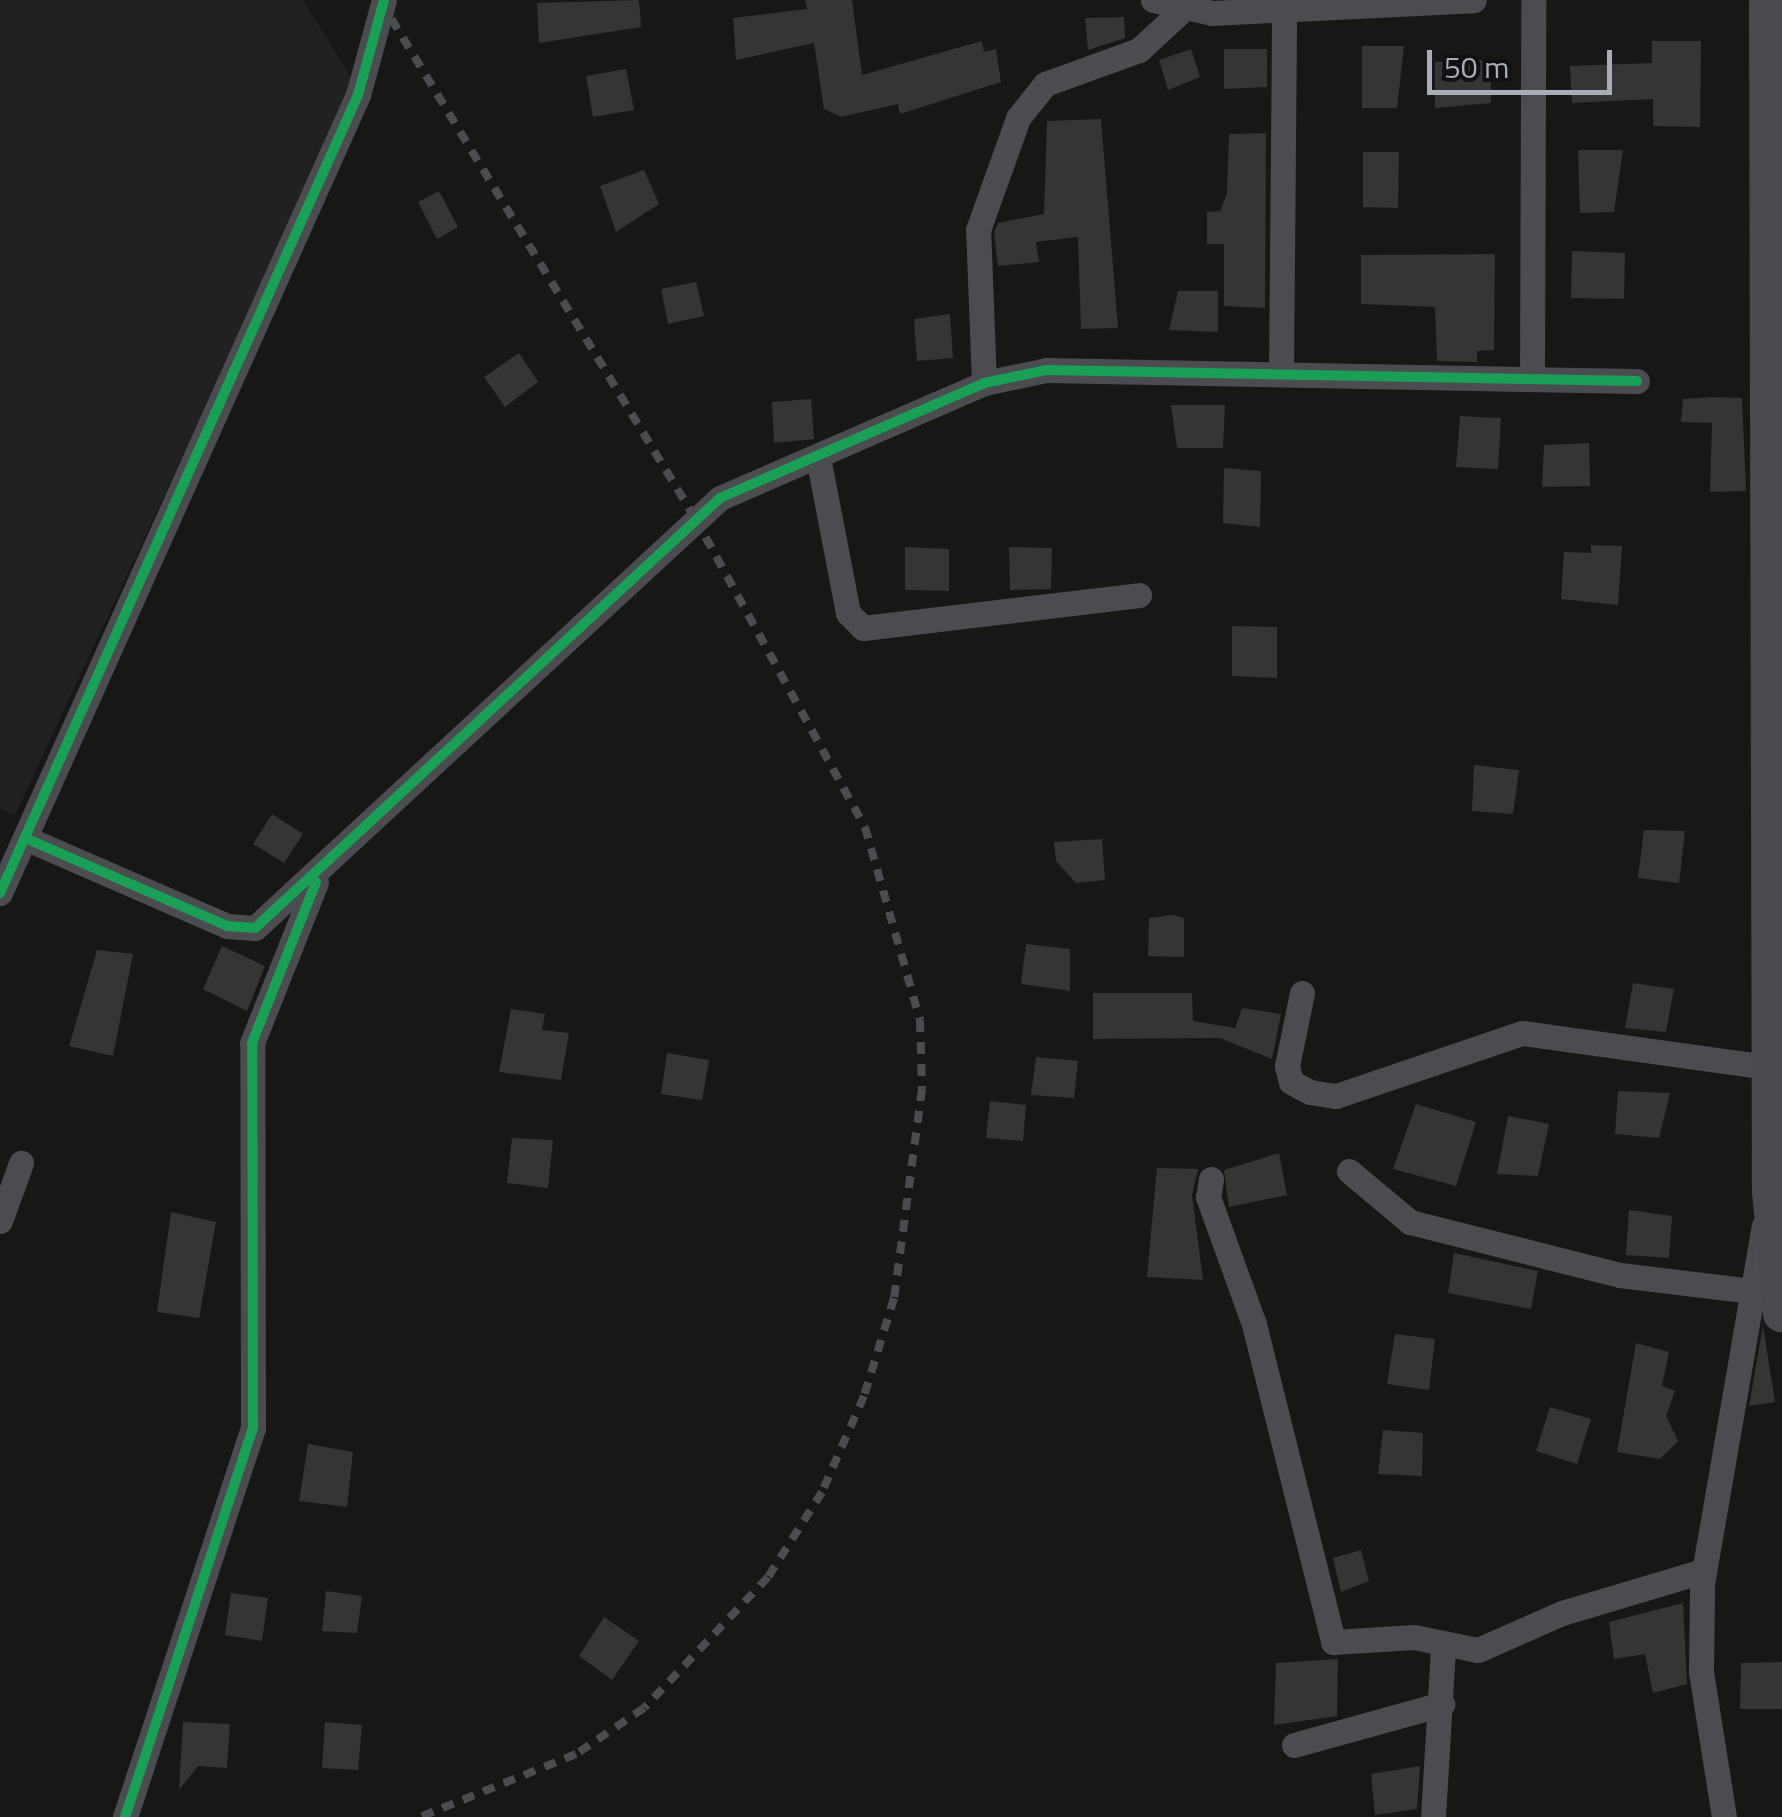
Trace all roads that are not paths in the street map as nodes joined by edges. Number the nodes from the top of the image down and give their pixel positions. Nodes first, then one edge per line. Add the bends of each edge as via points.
1 (384, 0) edge
2 (1152, 0) edge
3 (1474, 0) edge
4 (1533, 0) edge
5 (1768, 0) edge
6 (1284, 10) junction
7 (1179, 13) junction
8 (1281, 373) junction
9 (1532, 379) junction
10 (1637, 381) dead end
11 (984, 383) junction
12 (818, 456) junction
13 (1139, 595) dead end
14 (1777, 762) edge
15 (25, 838) junction
16 (322, 868) junction
17 (0, 893) edge
18 (1302, 992) dead end
19 (1774, 1068) junction
20 (21, 1163) dead end
21 (1349, 1171) dead end
22 (1211, 1180) dead end
23 (1771, 1192) junction
24 (0, 1221) edge
25 (1752, 1291) junction
26 (1782, 1314) edge
27 (1704, 1571) junction
28 (1444, 1650) junction
29 (1442, 1704) junction
30 (1294, 1744) dead end
31 (125, 1817) edge
32 (1433, 1817) edge
33 (1724, 1817) edge

1 - 15 street via 358,95
2 - 7 street
3 - 6 street
4 - 9 street
5 - 14 main road
6 - 7 street
6 - 8 street
7 - 11 street via 1139,50 1045,84 1018,118 978,230
8 - 9 street
8 - 11 street via 1046,370
9 - 10 street
11 - 12 street
12 - 13 street via 848,612 863,628
12 - 16 street via 749,483 695,518
14 - 19 main road
15 - 16 street via 243,930
15 - 17 street
16 - 31 street via 252,1043 253,1428
18 - 19 street via 1286,1066 1292,1082 1310,1092 1336,1096 1522,1033
19 - 23 main road
20 - 24 street
21 - 25 street via 1410,1222 1620,1275
22 - 28 street via 1208,1197 1254,1324 1327,1634 1342,1646 1414,1638
23 - 25 street
23 - 26 main road
25 - 27 street
27 - 28 street via 1580,1606 1478,1650
27 - 33 street via 1701,1672
28 - 29 street
29 - 30 street
29 - 32 street

